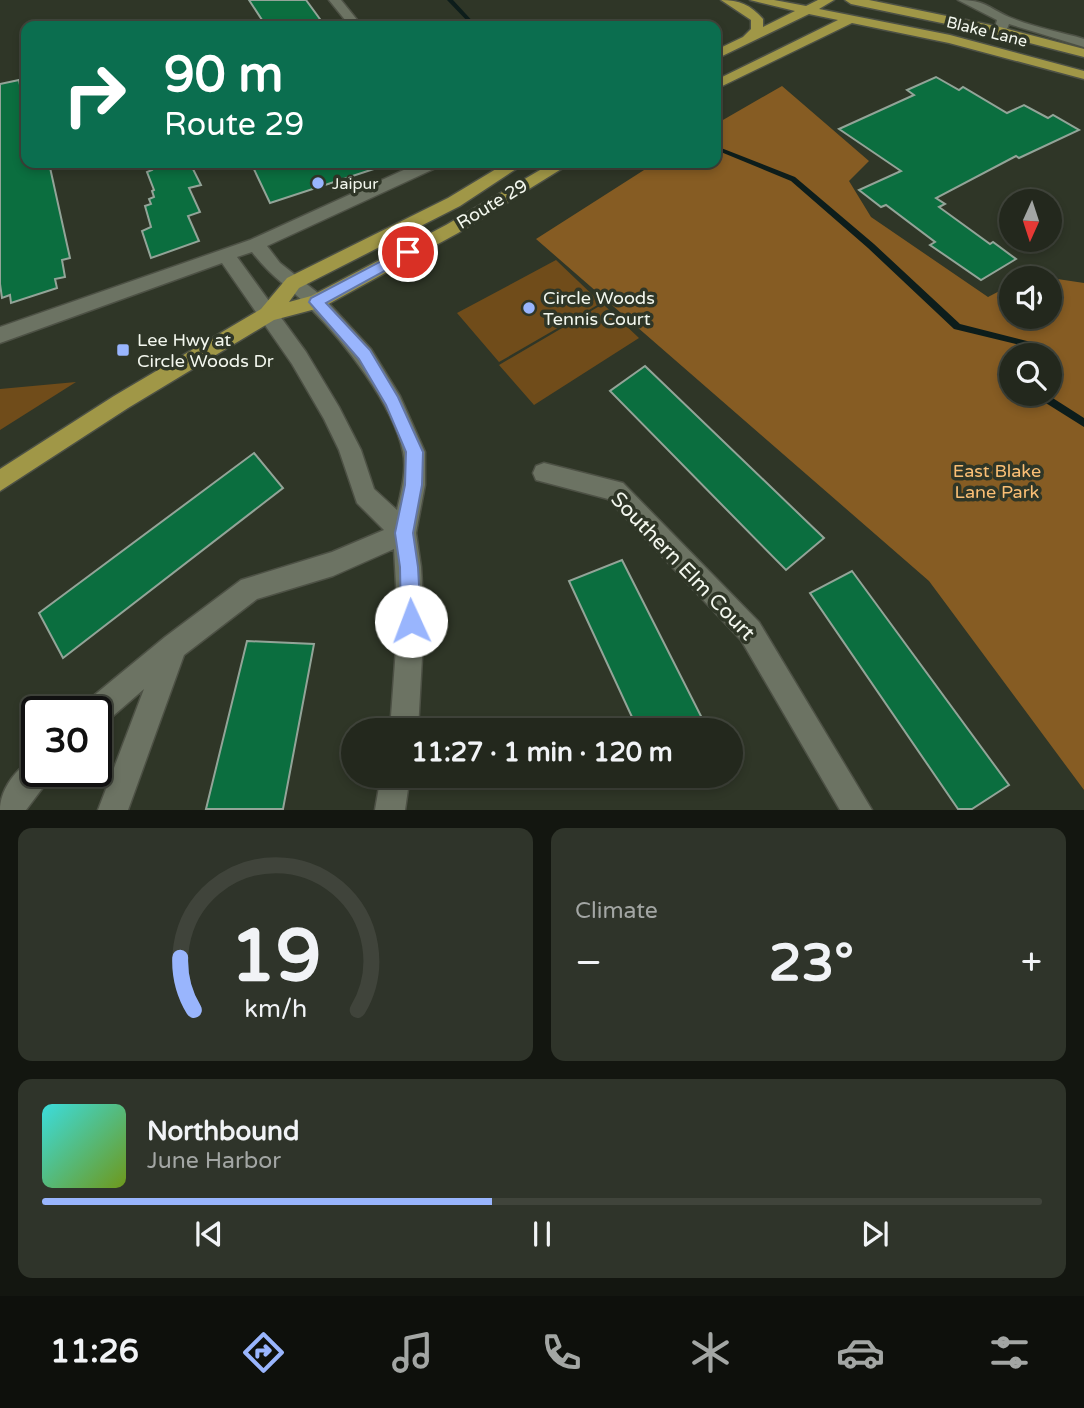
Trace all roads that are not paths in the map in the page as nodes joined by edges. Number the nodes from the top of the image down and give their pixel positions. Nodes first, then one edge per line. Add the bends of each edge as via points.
1 (335, 0) edge
2 (727, 0) edge
3 (757, 0) edge
4 (828, 0) edge
5 (851, 0) edge
6 (964, 0) edge
7 (927, 2) dead end
8 (888, 3) edge
9 (807, 11) junction
10 (850, 19) junction
11 (352, 21) edge
12 (963, 22) junction
13 (1002, 25) junction
14 (748, 39) junction
15 (1084, 43) edge
16 (721, 52) edge
17 (1084, 53) edge
18 (1084, 75) edge
19 (721, 83) edge
20 (421, 168) edge
21 (509, 168) edge
22 (555, 168) edge
23 (257, 244) junction
24 (226, 255) junction
25 (293, 283) junction
26 (316, 302) junction
27 (268, 314) junction
28 (0, 335) edge
29 (544, 473) dead end
30 (0, 481) edge
31 (404, 533) junction
32 (174, 646) junction
33 (112, 698) edge
34 (405, 718) edge
35 (25, 787) edge
36 (394, 788) edge
37 (7, 810) edge
38 (113, 810) edge
39 (390, 810) edge
40 (857, 810) edge

1 - 11 street
2 - 14 main road via 757,19 757,30
3 - 9 main road, Blake Lane
4 - 9 main road
5 - 8 main road, Blake Lane
6 - 13 street via 990,10
7 - 12 main road
8 - 10 main road
8 - 12 main road, Blake Lane
9 - 10 main road, Blake Lane
9 - 14 main road
10 - 18 main road, Blake Lane via 984,47
10 - 19 main road
12 - 13 main road, Blake Lane
13 - 15 street
13 - 17 main road, Blake Lane
14 - 16 main road
20 - 23 street
21 - 25 main road, Route 29 via 454,202
22 - 26 main road, Route 29
23 - 24 street
23 - 25 street via 274,268
24 - 27 street
24 - 28 street
25 - 26 street
25 - 27 main road, Route 29
26 - 27 main road, Route 29
26 - 31 street via 364,355 393,402 414,452 414,485
27 - 30 main road, Route 29
27 - 31 street via 332,413 365,495
29 - 40 street, Southern Elm Court via 615,490 750,631
31 - 32 street via 333,564 250,589
31 - 34 street via 411,621
32 - 33 street
32 - 38 street
35 - 37 street
36 - 39 street

